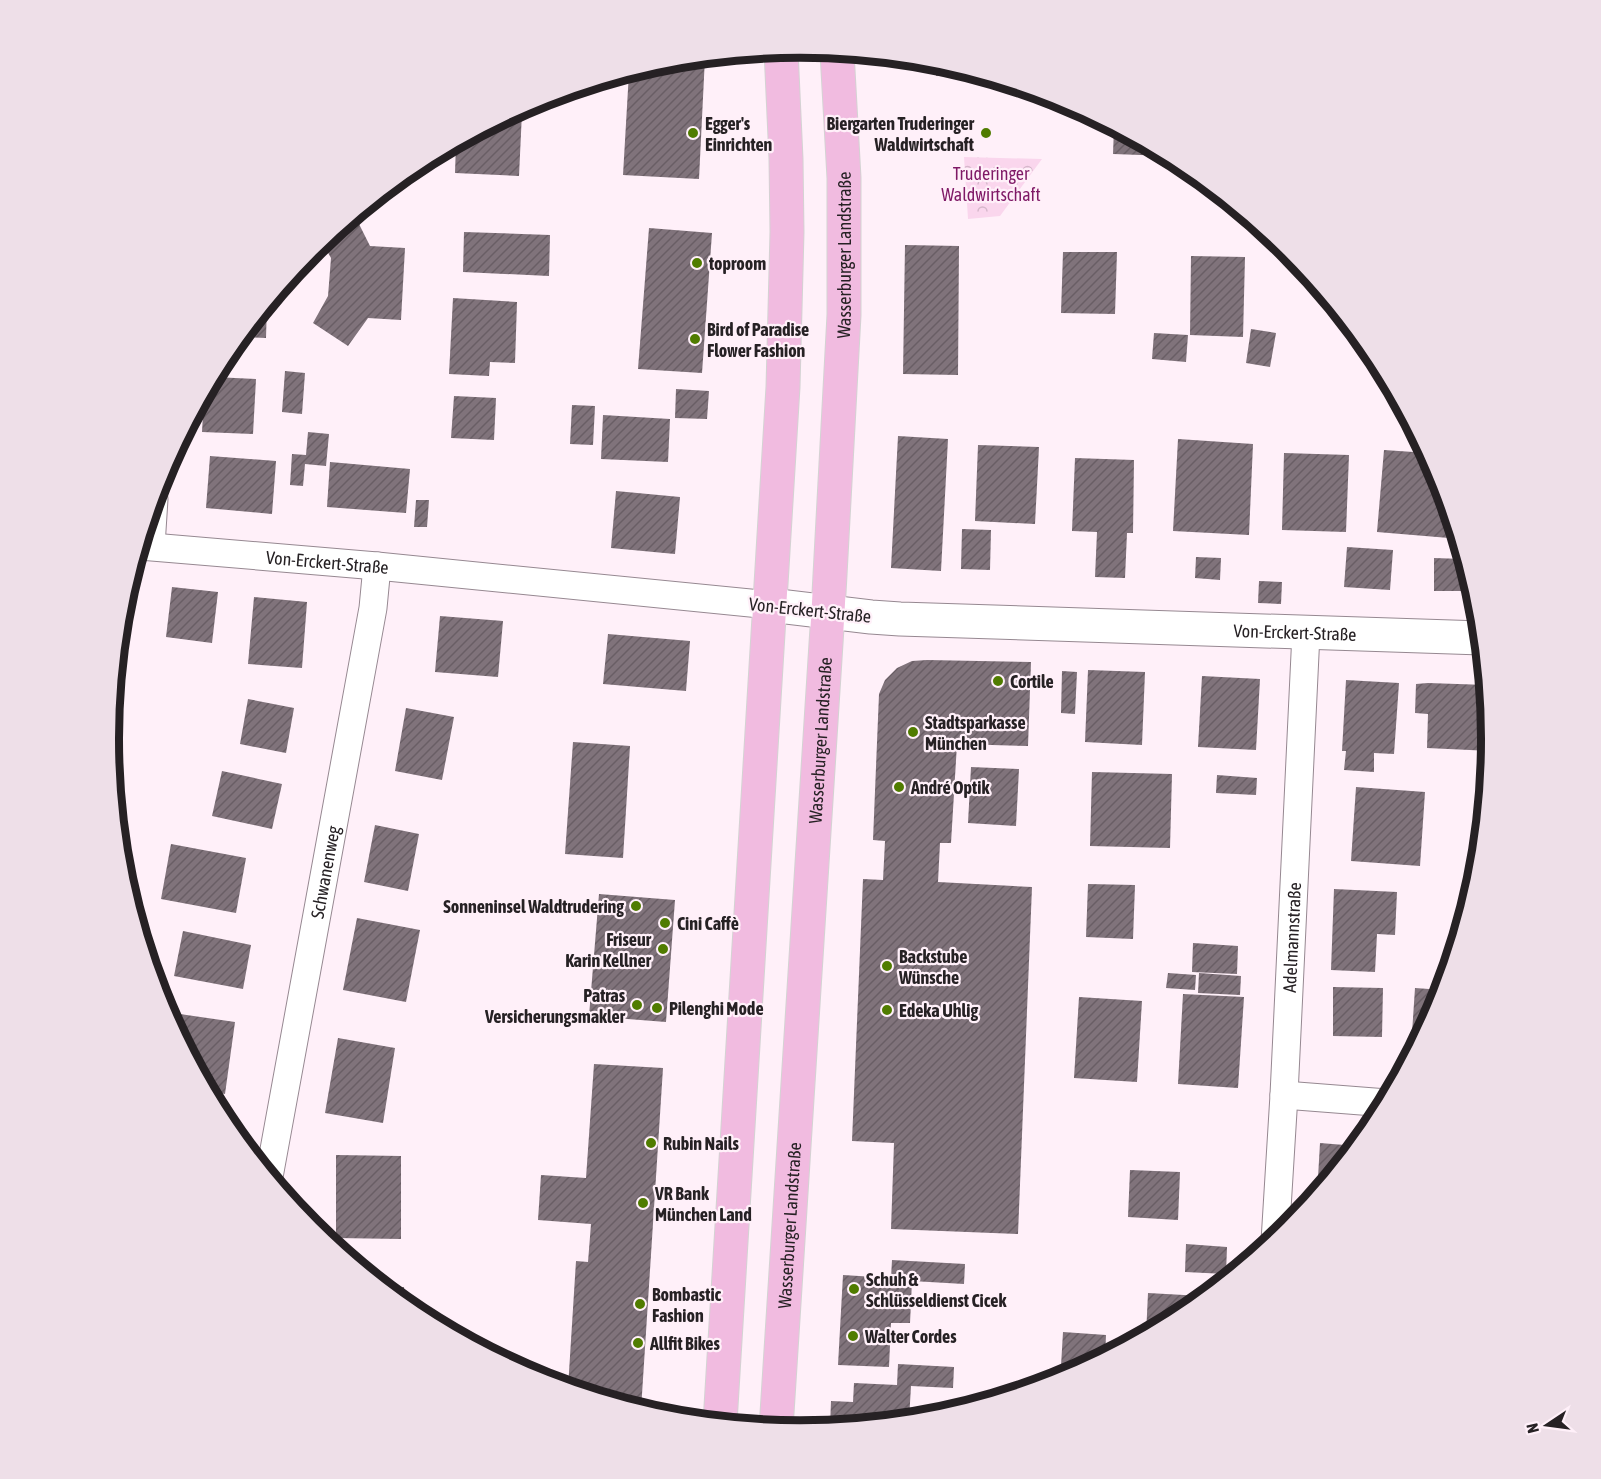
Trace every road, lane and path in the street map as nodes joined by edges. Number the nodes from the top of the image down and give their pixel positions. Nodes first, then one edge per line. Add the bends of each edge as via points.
1 (781, 59) edge
2 (837, 60) edge
3 (148, 546) edge
4 (377, 566) junction
5 (770, 605) junction
6 (828, 612) junction
7 (1306, 633) junction
8 (1474, 638) edge
9 (1284, 1095) junction
10 (1377, 1102) edge
11 (271, 1167) edge
12 (1276, 1227) edge
13 (720, 1416) edge
14 (777, 1419) edge

1 - 5 main road via 786,305
2 - 6 main road, Wasserburger Landstraße via 844,178 844,315
3 - 4 street, Von-Erckert-Straße
4 - 5 street, Von-Erckert-Straße
4 - 11 street, Schwanenweg via 373,608
5 - 6 street, Von-Erckert-Straße
5 - 13 main road
6 - 7 street, Von-Erckert-Straße via 900,619
6 - 14 main road, Wasserburger Landstraße
7 - 8 street, Von-Erckert-Straße
7 - 9 street, Adelmannstraße
9 - 10 street
9 - 12 street, Adelmannstraße

